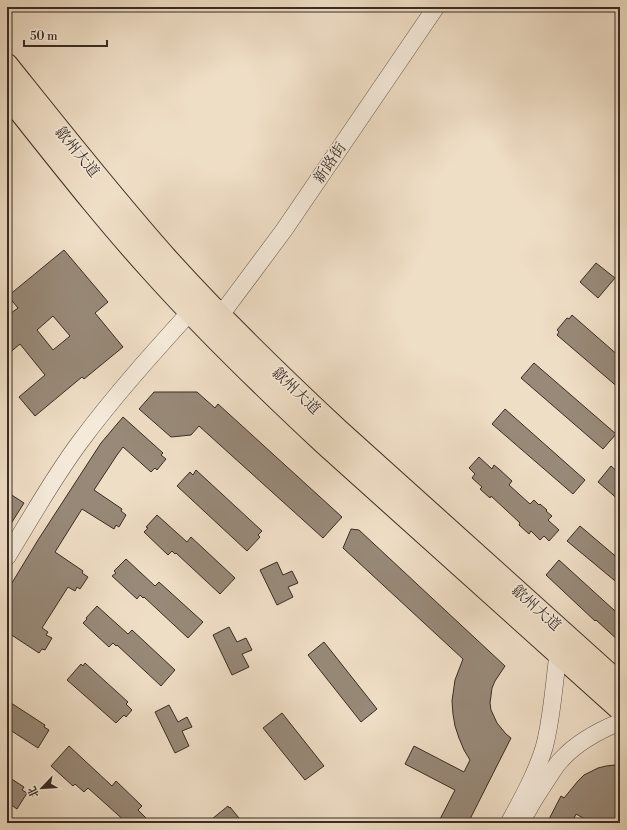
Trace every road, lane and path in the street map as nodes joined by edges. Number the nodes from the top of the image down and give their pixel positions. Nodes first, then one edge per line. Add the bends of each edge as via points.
1 (436, 7) edge
2 (7, 65) edge
3 (7, 95) edge
4 (190, 312) junction
5 (220, 316) junction
6 (7, 557) edge
7 (558, 654) junction
8 (620, 684) edge
9 (620, 709) edge
10 (620, 722) edge
11 (509, 823) edge
12 (522, 823) edge

1 - 5 street, 新路街 via 284,230
2 - 5 highway, 歙州大道 via 133,220
3 - 4 highway, 歙州大道 via 118,232
4 - 6 street via 121,390 80,442
4 - 7 highway, 歙州大道 via 284,407
5 - 8 highway, 歙州大道 via 338,430
7 - 9 highway, 歙州大道
7 - 11 street via 543,748 532,780
10 - 12 street via 590,736 559,761

